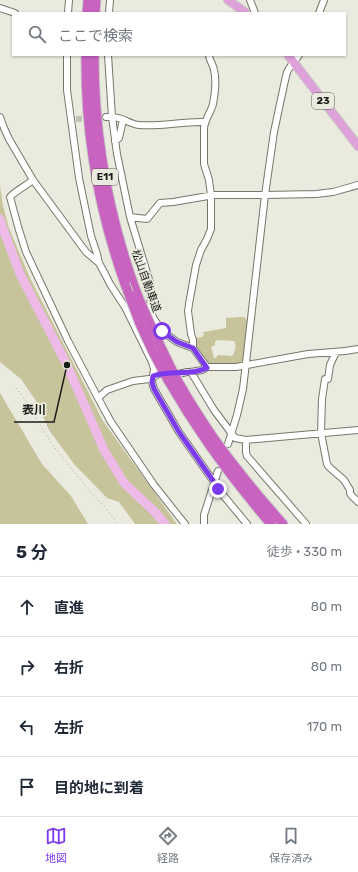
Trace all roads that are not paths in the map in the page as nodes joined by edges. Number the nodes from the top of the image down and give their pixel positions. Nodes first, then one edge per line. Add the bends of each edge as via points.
1 (69, 0) edge
2 (88, 0) edge
3 (96, 0) edge
4 (110, 0) edge
5 (228, 0) edge
6 (250, 0) edge
7 (324, 0) edge
8 (0, 8) edge
9 (12, 12) edge
10 (68, 12) edge
11 (87, 12) edge
12 (95, 12) edge
13 (109, 12) edge
14 (245, 12) edge
15 (256, 12) edge
16 (319, 12) edge
17 (67, 56) edge
18 (86, 56) edge
19 (94, 56) edge
20 (108, 56) edge
21 (209, 56) edge
22 (293, 57) edge
23 (0, 117) edge
24 (109, 117) junction
25 (123, 120) junction
26 (205, 122) junction
27 (115, 141) junction
28 (358, 146) edge
29 (33, 180) junction
30 (358, 185) edge
31 (211, 195) junction
32 (265, 195) junction
33 (130, 217) junction
34 (99, 264) junction
35 (125, 307) junction
36 (150, 310) junction
37 (193, 348) junction
38 (358, 349) edge
39 (336, 352) junction
40 (246, 366) junction
41 (207, 368) junction
42 (191, 372) junction
43 (153, 376) junction
44 (172, 379) junction
45 (98, 398) junction
46 (358, 430) edge
47 (321, 433) junction
48 (232, 434) junction
49 (246, 440) junction
50 (228, 444) dead end
51 (218, 471) dead end
52 (214, 482) junction
53 (358, 502) edge
54 (185, 524) edge
55 (204, 524) edge
56 (247, 524) edge
57 (271, 524) edge
58 (283, 524) edge
59 (306, 524) edge

1 - 10 street
2 - 11 highway
3 - 12 highway
4 - 13 street
5 - 14 main road
6 - 15 street
7 - 16 street
8 - 9 street
17 - 34 street via 67,90 74,120 79,178
18 - 44 highway, 松山自動車道 / E11, bridge via 92,150 107,227 140,324 153,352
19 - 44 highway, 松山自動車道 / E11, bridge via 100,149 115,226 124,257
20 - 24 street
21 - 26 street via 215,71 215,94
22 - 28 main road, 23
22 - 32 street via 287,72 274,132
23 - 29 street via 9,139
24 - 25 street
24 - 27 street
25 - 26 street via 145,125
25 - 27 street via 119,138
26 - 31 street via 204,164
27 - 33 street
29 - 34 street via 86,252
29 - 45 street via 10,197 19,230 26,252
30 - 32 street via 316,194
31 - 32 street
31 - 33 street via 161,202 147,220
31 - 37 street via 210,234 199,255 189,304
32 - 40 street
33 - 36 street via 152,286
34 - 35 street
35 - 36 street
35 - 43 street via 152,362
36 - 37 street via 162,331 177,342
37 - 41 street
38 - 39 street
39 - 40 street via 308,354
39 - 47 street via 330,365 328,379 325,379
40 - 41 street
40 - 48 street
41 - 42 street
42 - 43 street
42 - 48 street
43 - 45 street via 107,390
43 - 52 street via 154,389 179,432
44 - 57 highway, 松山自動車道 / E11 via 184,408 208,444 233,479
44 - 58 highway, 松山自動車道 / E11 via 239,473
45 - 54 street via 111,422 154,485
46 - 47 street
47 - 49 street
47 - 53 street via 327,464 344,480
48 - 49 street via 235,438
48 - 50 street
49 - 59 street via 247,456
51 - 52 street
52 - 55 street via 204,515
52 - 56 street

